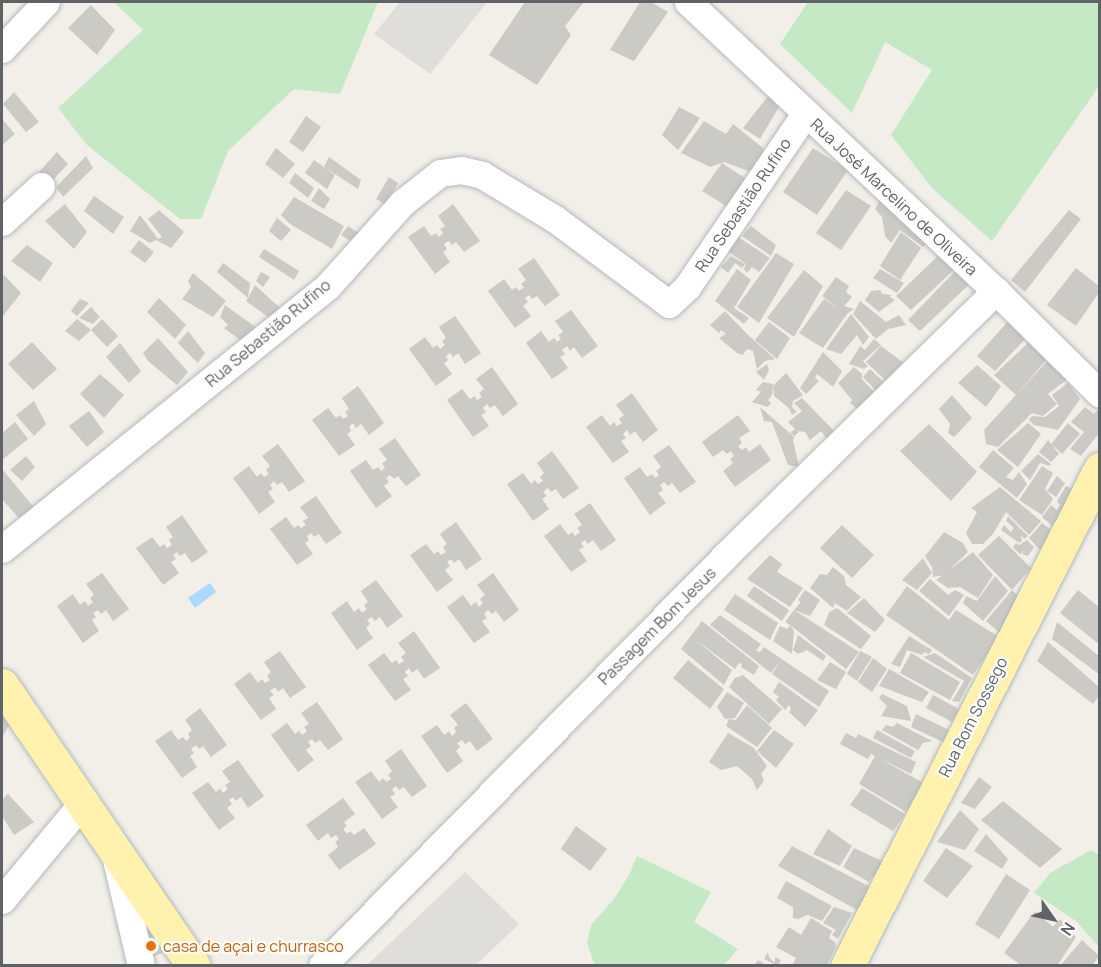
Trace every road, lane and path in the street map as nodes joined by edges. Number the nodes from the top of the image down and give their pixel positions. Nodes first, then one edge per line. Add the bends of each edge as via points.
1 (46, 2) edge
2 (688, 2) edge
3 (2, 49) edge
4 (805, 114) junction
5 (41, 186) dead end
6 (2, 222) edge
7 (996, 291) junction
8 (1100, 394) edge
9 (1100, 469) edge
10 (2, 549) edge
11 (2, 685) edge
12 (83, 802) junction
13 (113, 846) junction
14 (2, 900) edge
15 (141, 966) edge
16 (194, 966) edge
17 (322, 966) edge
18 (847, 966) edge

1 - 3 street
2 - 4 street, Rua José Marcelino de Oliveira
4 - 7 street, Rua José Marcelino de Oliveira
4 - 10 street, Rua Sebastião Rufino via 687,287 669,304 555,219 482,176 461,170 440,173 402,203 327,287
5 - 6 street
7 - 8 street, Rua José Marcelino de Oliveira
7 - 17 street, Passagem Bom Jesus via 726,555
9 - 18 main road, Rua Bom Sossego
11 - 12 main road
12 - 13 main road
12 - 14 street
13 - 15 street
13 - 16 main road

